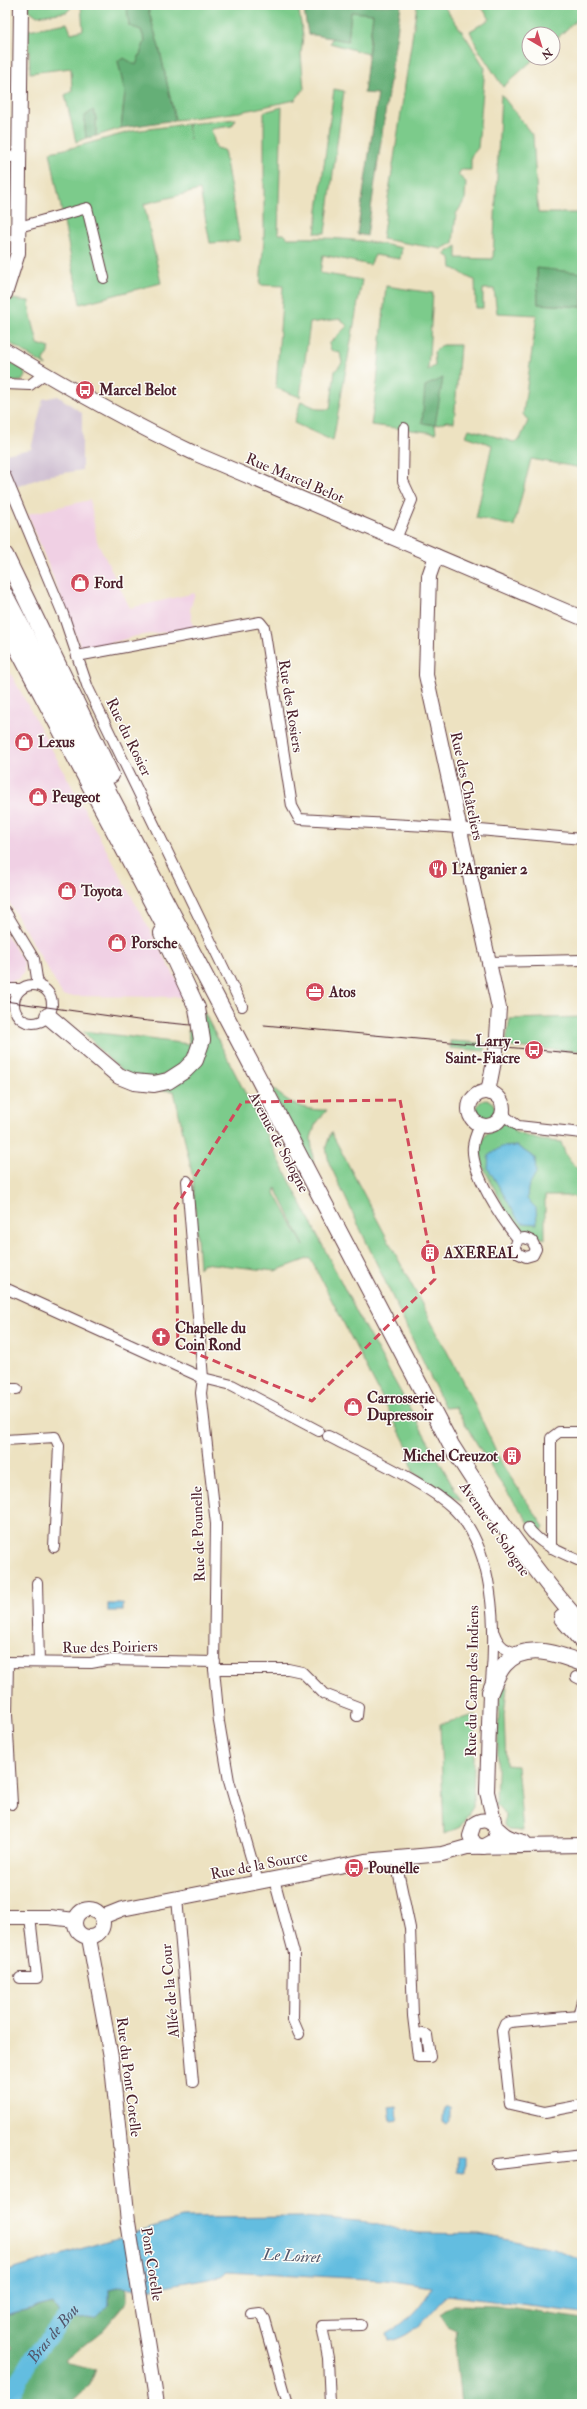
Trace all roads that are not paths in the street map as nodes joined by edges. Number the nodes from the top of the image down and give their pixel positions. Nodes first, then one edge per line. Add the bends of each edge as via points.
1 (21, 5) edge
2 (20, 154) junction
3 (5, 158) edge
4 (19, 227) junction
5 (18, 253) junction
6 (5, 277) edge
7 (104, 278) dead end
8 (5, 294) edge
9 (5, 350) edge
10 (44, 374) junction
11 (5, 384) edge
12 (404, 428) dead end
13 (5, 475) edge
14 (396, 539) junction
15 (5, 555) edge
16 (436, 556) junction
17 (5, 559) edge
18 (21, 589) junction
19 (5, 595) edge
20 (582, 618) edge
21 (5, 625) edge
22 (5, 633) edge
23 (77, 656) junction
24 (26, 665) junction
25 (112, 824) junction
26 (459, 829) junction
27 (582, 838) edge
28 (5, 911) edge
29 (582, 960) edge
30 (489, 962) junction
31 (38, 985) junction
32 (5, 989) edge
33 (21, 989) junction
34 (242, 1006) dead end
35 (10, 1008) edge
36 (48, 1016) junction
37 (262, 1088) junction
38 (490, 1093) junction
39 (503, 1108) junction
40 (480, 1125) junction
41 (582, 1133) edge
42 (187, 1181) dead end
43 (518, 1239) dead end
44 (5, 1288) edge
45 (203, 1378) junction
46 (5, 1389) edge
47 (17, 1389) dead end
48 (582, 1432) edge
49 (5, 1440) edge
50 (528, 1528) dead end
51 (54, 1547) dead end
52 (551, 1548) junction
53 (582, 1562) edge
54 (37, 1583) dead end
55 (582, 1625) edge
56 (492, 1629) junction
57 (582, 1641) edge
58 (520, 1654) junction
59 (6, 1662) edge
60 (39, 1662) junction
61 (215, 1666) junction
62 (580, 1673) edge
63 (490, 1692) junction
64 (357, 1716) dead end
65 (487, 1792) junction
66 (12, 1804) dead end
67 (474, 1824) junction
68 (496, 1829) junction
69 (582, 1845) edge
70 (543, 1846) junction
71 (483, 1847) junction
72 (424, 1855) junction
73 (398, 1858) junction
74 (274, 1879) junction
75 (258, 1882) junction
76 (177, 1898) junction
77 (5, 1917) edge
78 (30, 1917) junction
79 (102, 1917) junction
80 (75, 1920) junction
81 (89, 1938) junction
82 (20, 1978) dead end
83 (582, 2001) edge
84 (415, 2032) dead end
85 (299, 2034) dead end
86 (193, 2082) dead end
87 (582, 2105) edge
88 (582, 2154) edge
89 (498, 2164) dead end
90 (128, 2222) joint
91 (252, 2314) dead end
92 (361, 2325) dead end
93 (157, 2404) edge
94 (288, 2404) edge
95 (330, 2404) edge

1 - 2 main road
2 - 3 street
2 - 4 main road
4 - 5 main road
4 - 7 street via 87,208
5 - 6 main road
5 - 8 main road
9 - 10 main road, Rue Marcel Belot
10 - 11 street via 30,385
10 - 14 main road, Rue Marcel Belot via 138,426 196,454
12 - 14 street via 403,481 412,500
13 - 23 street, Rue du Rosier via 63,614
14 - 16 main road, Rue Marcel Belot
15 - 18 main road
16 - 20 main road, Rue Marcel Belot
16 - 26 main road, Rue des Châteliers via 429,576 426,675
17 - 18 main road
18 - 37 main road
19 - 37 main road, Avenue de Sologne
21 - 24 main road, Avenue de Sologne
22 - 24 main road
23 - 26 street, Rue des Rosiers via 260,622 264,627 292,806 299,819
23 - 34 street, Rue du Rosier via 88,688
24 - 25 main road, Avenue de Sologne
25 - 36 main road via 197,1008 202,1040 195,1060 168,1081 154,1084 134,1082 119,1076
25 - 57 main road, Avenue de Sologne via 445,1454 528,1578
26 - 27 street
26 - 30 main road, Rue des Châteliers
28 - 31 street via 34,959
29 - 30 street
30 - 38 main road, Rue des Châteliers via 500,1008
31 - 33 street via 32,984
31 - 36 street via 44,987 52,997 52,1009
32 - 33 street
33 - 35 street
35 - 36 street via 28,1022 39,1022
37 - 55 main road, Avenue de Sologne via 451,1445 491,1508 534,1568
38 - 39 main road via 499,1098
38 - 40 main road via 480,1093 470,1102 470,1116
39 - 40 main road via 496,1123
39 - 41 street via 506,1117 518,1126
40 - 43 street via 475,1138 473,1156 481,1178 506,1225
42 - 45 street, Rue de Pounelle
44 - 45 street, Rue du Camp des Indiens
45 - 56 street, Rue du Camp des Indiens via 232,1385 436,1493 455,1510 476,1543 489,1588
45 - 61 street, Rue de Pounelle via 201,1393 216,1524
46 - 47 street
48 - 52 street via 559,1432 551,1438
49 - 51 street via 55,1437 59,1446
50 - 52 street via 534,1536
52 - 53 street
54 - 60 street
56 - 58 street via 500,1646 507,1651
56 - 63 street, Rue du Camp des Indiens
58 - 62 main road via 540,1651 559,1654
58 - 63 main road via 504,1664
59 - 60 street, Rue des Poiriers
59 - 66 street
60 - 61 street, Rue des Poiriers via 91,1663 107,1660
61 - 64 street, Rue des Poiriers via 288,1669 302,1672 324,1694 358,1707
61 - 75 street, Rue de Pounelle via 219,1722 229,1781
63 - 65 main road, Rue du Camp des Indiens
65 - 67 main road, Rue du Camp des Indiens via 482,1812
65 - 68 main road, Rue du Camp des Indiens
67 - 68 main road via 486,1820
67 - 71 main road via 470,1832 472,1841
67 - 72 main road, Rue de la Source via 459,1840
68 - 70 main road, Rue de la Source via 510,1838
68 - 71 main road via 494,1841
69 - 70 main road, Rue de la Source
70 - 71 main road, Rue de la Source
71 - 72 main road, Rue de la Source via 467,1847 442,1854
72 - 73 main road, Rue de la Source
73 - 74 main road, Rue de la Source via 365,1861
73 - 84 street via 399,1876 410,1928
74 - 75 main road, Rue de la Source
74 - 85 street via 294,1953 293,2020
75 - 76 main road, Rue de la Source
76 - 79 main road, Rue de la Source via 122,1909
76 - 86 street, Allée de la Cour
77 - 78 main road
78 - 80 main road
78 - 82 street via 37,1978
79 - 80 main road via 96,1911 87,1909 79,1913
79 - 81 main road via 102,1930
80 - 81 main road via 78,1933
81 - 90 main road, Rue du Pont Cotelle via 111,2057
83 - 87 street via 580,2000 578,2016 510,2022 505,2024 502,2031 510,2104 544,2112
88 - 89 street
90 - 93 main road, Pont Cotelle
91 - 94 street via 260,2313 264,2319
92 - 95 street via 322,2326 328,2358

